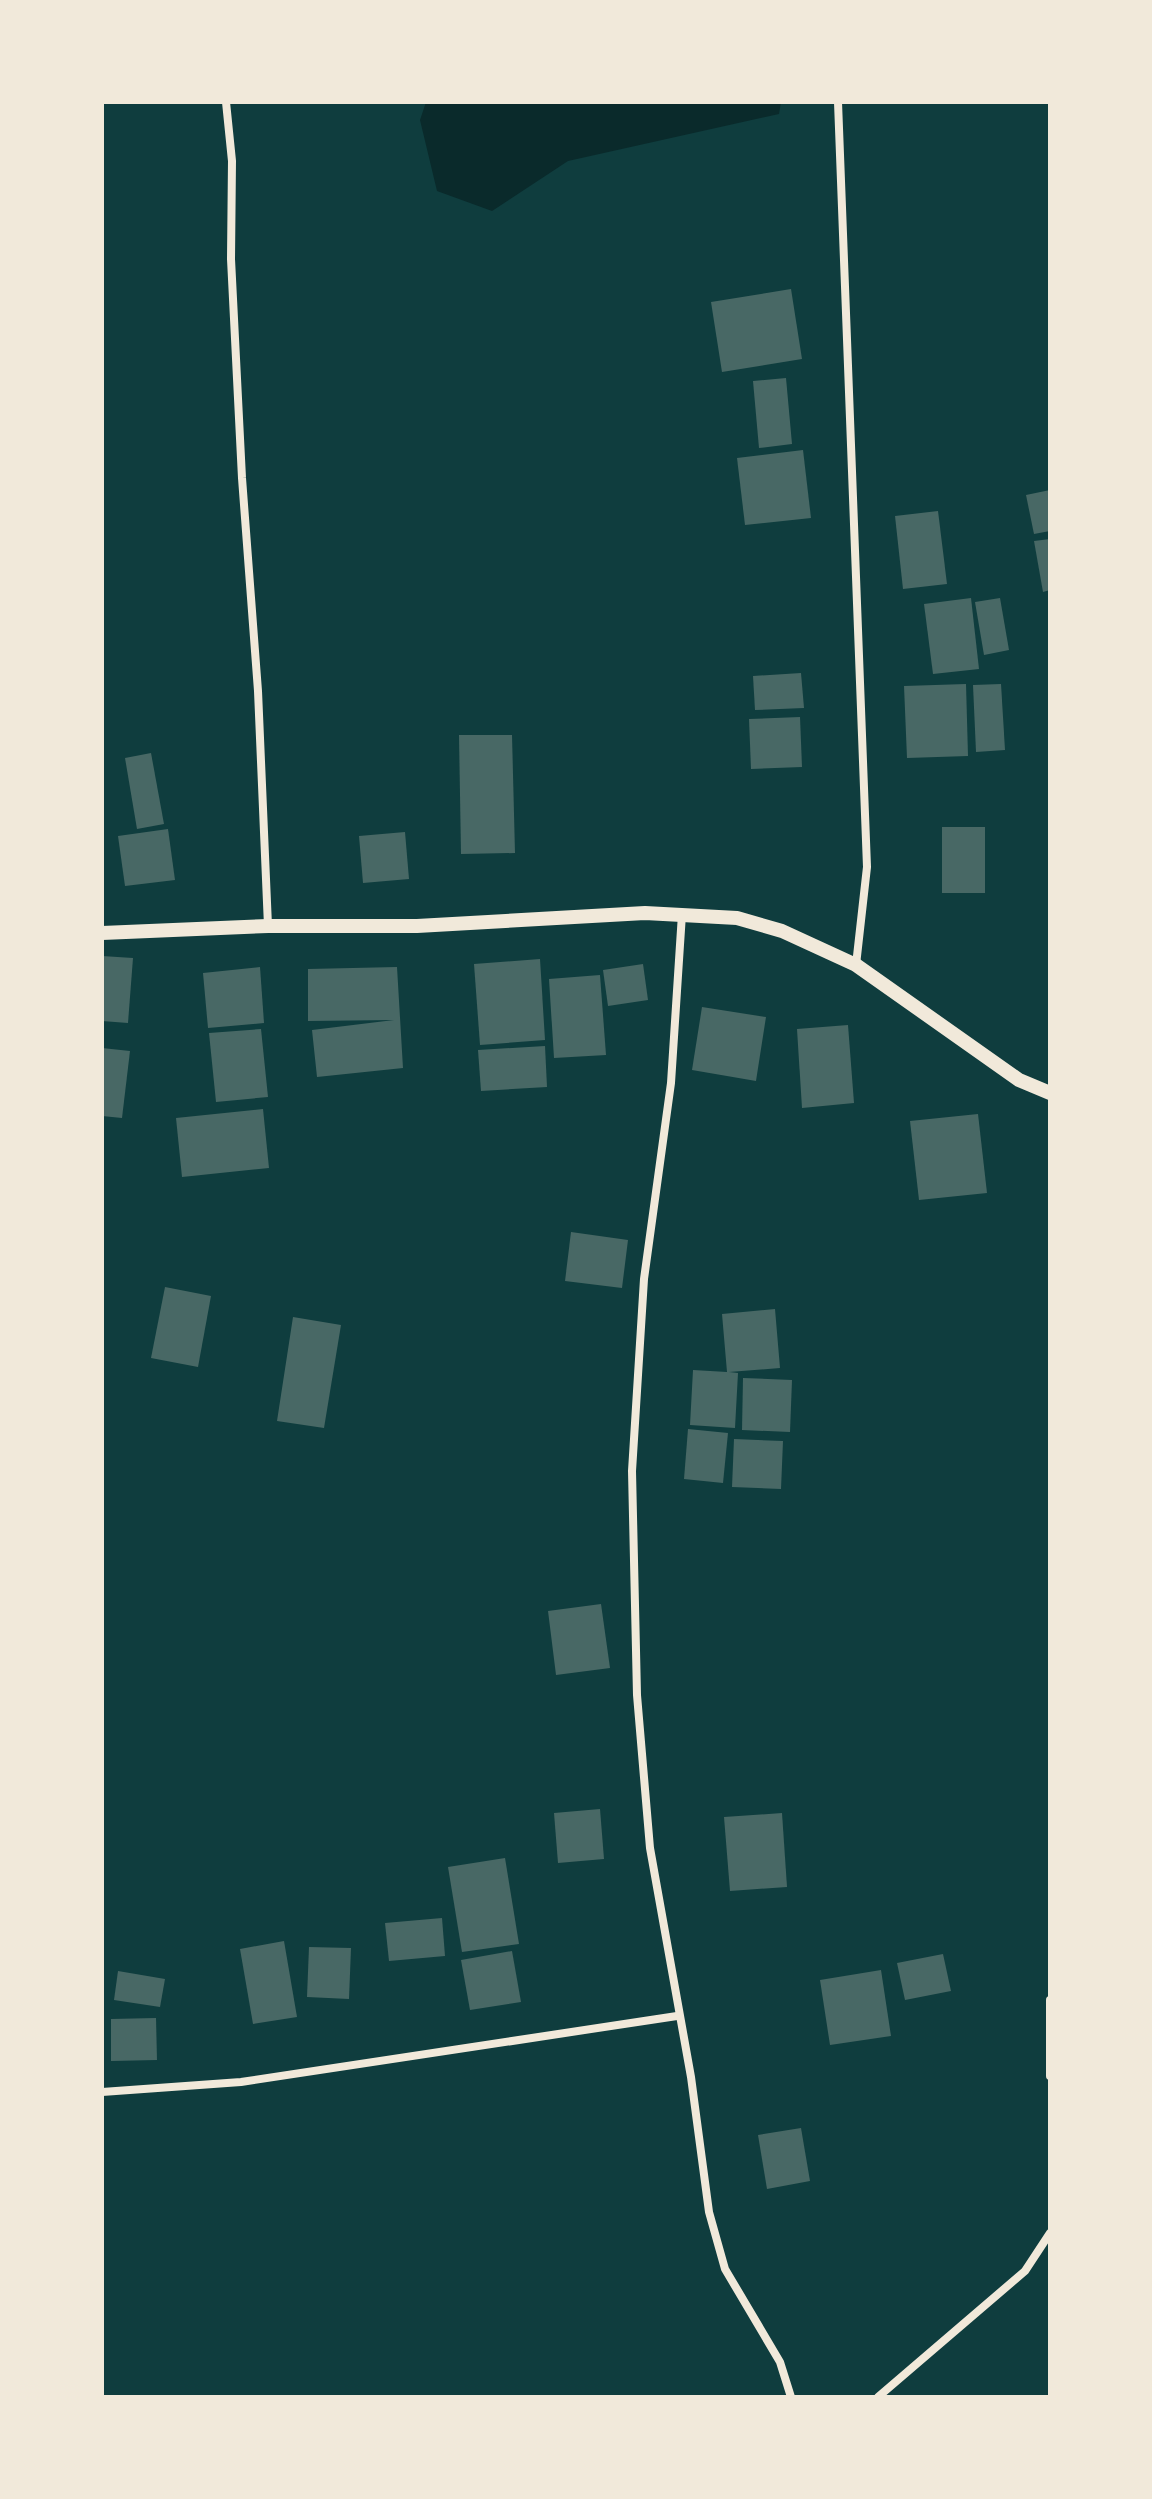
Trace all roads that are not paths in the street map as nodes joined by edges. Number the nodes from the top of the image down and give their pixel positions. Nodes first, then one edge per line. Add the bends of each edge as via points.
1 (226, 102) edge
2 (838, 102) edge
3 (682, 914) junction
4 (268, 926) junction
5 (102, 933) edge
6 (856, 965) junction
7 (1050, 1093) edge
8 (1050, 2000) edge
9 (677, 2016) junction
10 (1050, 2076) edge
11 (102, 2092) edge
12 (1050, 2233) edge
13 (791, 2397) edge
14 (878, 2397) edge

1 - 4 street
2 - 6 street via 867,867
3 - 4 street via 417,926
3 - 6 street via 737,918 782,931
3 - 9 street via 671,1083 644,1279 632,1471 644,1780
4 - 5 street
6 - 7 street via 1019,1080
8 - 10 street
9 - 11 street via 241,2082
9 - 13 street via 709,2212 725,2269 780,2362
12 - 14 street via 1025,2271

